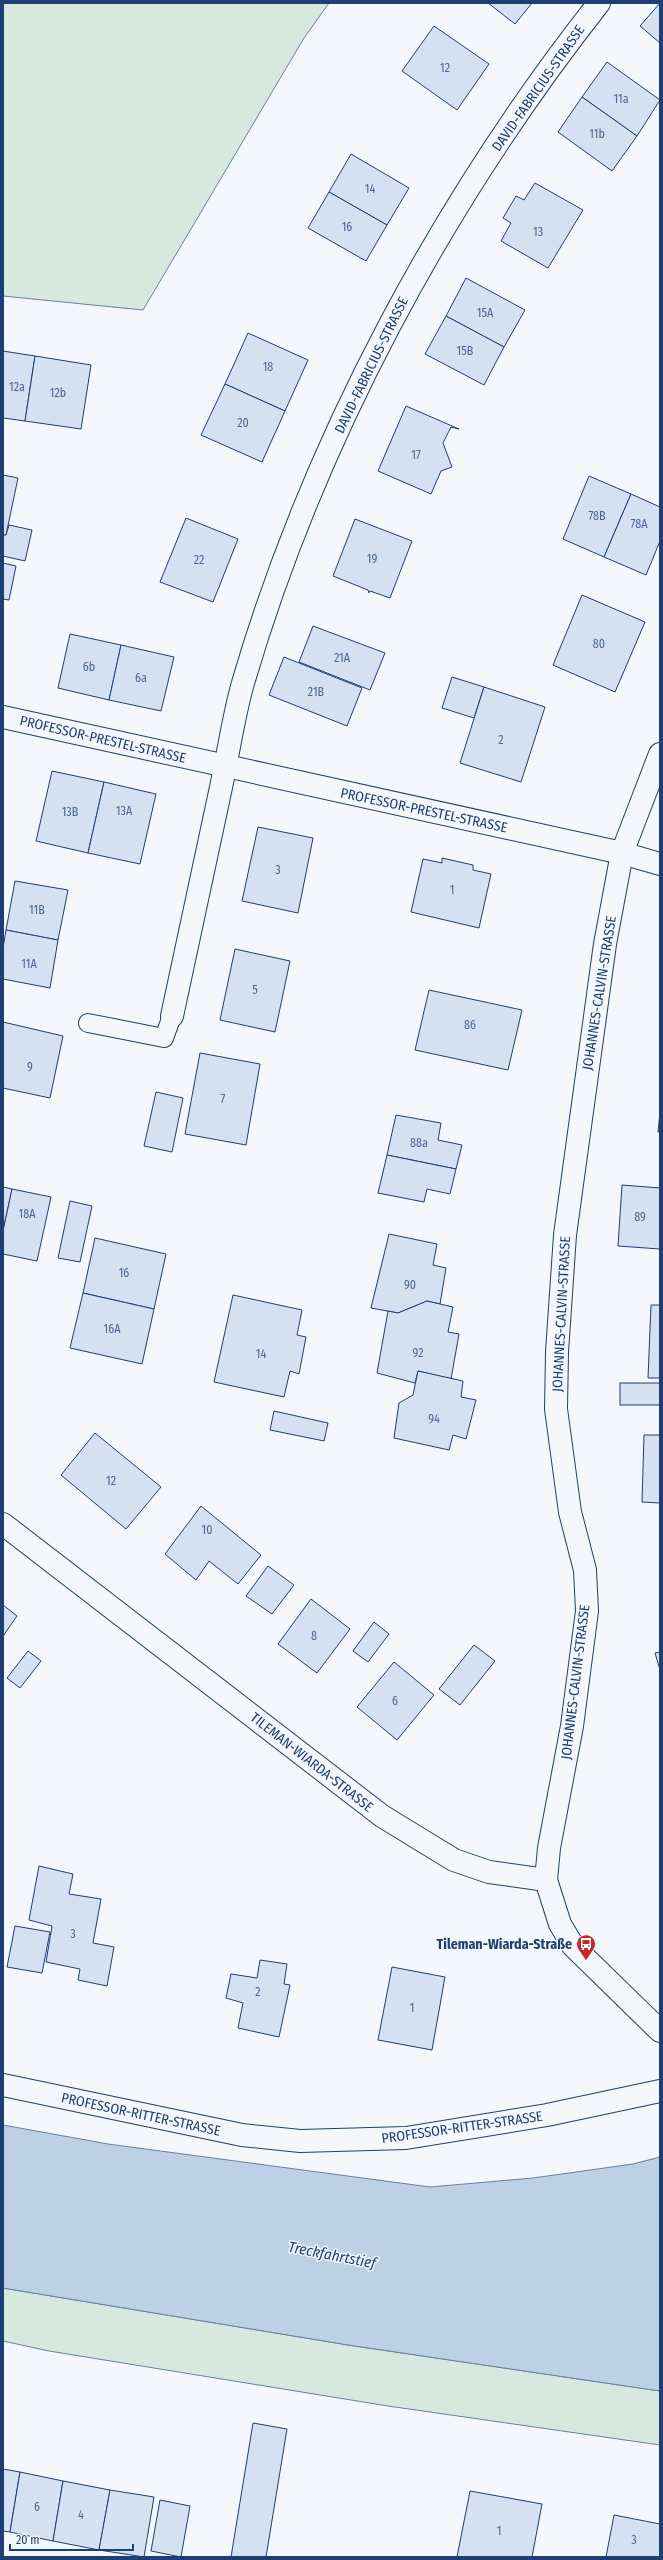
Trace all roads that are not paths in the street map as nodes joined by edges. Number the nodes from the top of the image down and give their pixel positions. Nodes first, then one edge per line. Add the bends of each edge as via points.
1 (599, 3) edge
2 (3, 717) edge
3 (660, 754) edge
4 (226, 766) junction
5 (622, 853) junction
6 (660, 864) edge
7 (172, 1016) joint
8 (88, 1023) dead end
9 (3, 1524) edge
10 (546, 1880) junction
11 (660, 2031) edge
12 (3, 2085) edge
13 (660, 2091) edge

1 - 4 street, DAVID-FABRICIUS-STRASSE via 562,50 460,202 393,316 326,457 297,530 243,684
2 - 4 street, PROFESSOR-PRESTEL-STRASSE
3 - 5 street, JOHANNES-CALVIN-STRASSE
4 - 5 street, PROFESSOR-PRESTEL-STRASSE
4 - 7 street
5 - 6 street, PROFESSOR-PRESTEL-STRASSE
5 - 10 street, JOHANNES-CALVIN-STRASSE via 605,944 578,1136 565,1235 558,1318 556,1409 570,1512 585,1570 587,1611 572,1726 549,1848
7 - 8 lane via 164,1038
9 - 10 street, TILEMAN-WIARDA-STRASSE via 382,1816 454,1860 489,1872
10 - 11 street via 560,1924 573,1946
12 - 13 street, PROFESSOR-RITTER-STRASSE via 242,2135 300,2141 406,2138 547,2115

